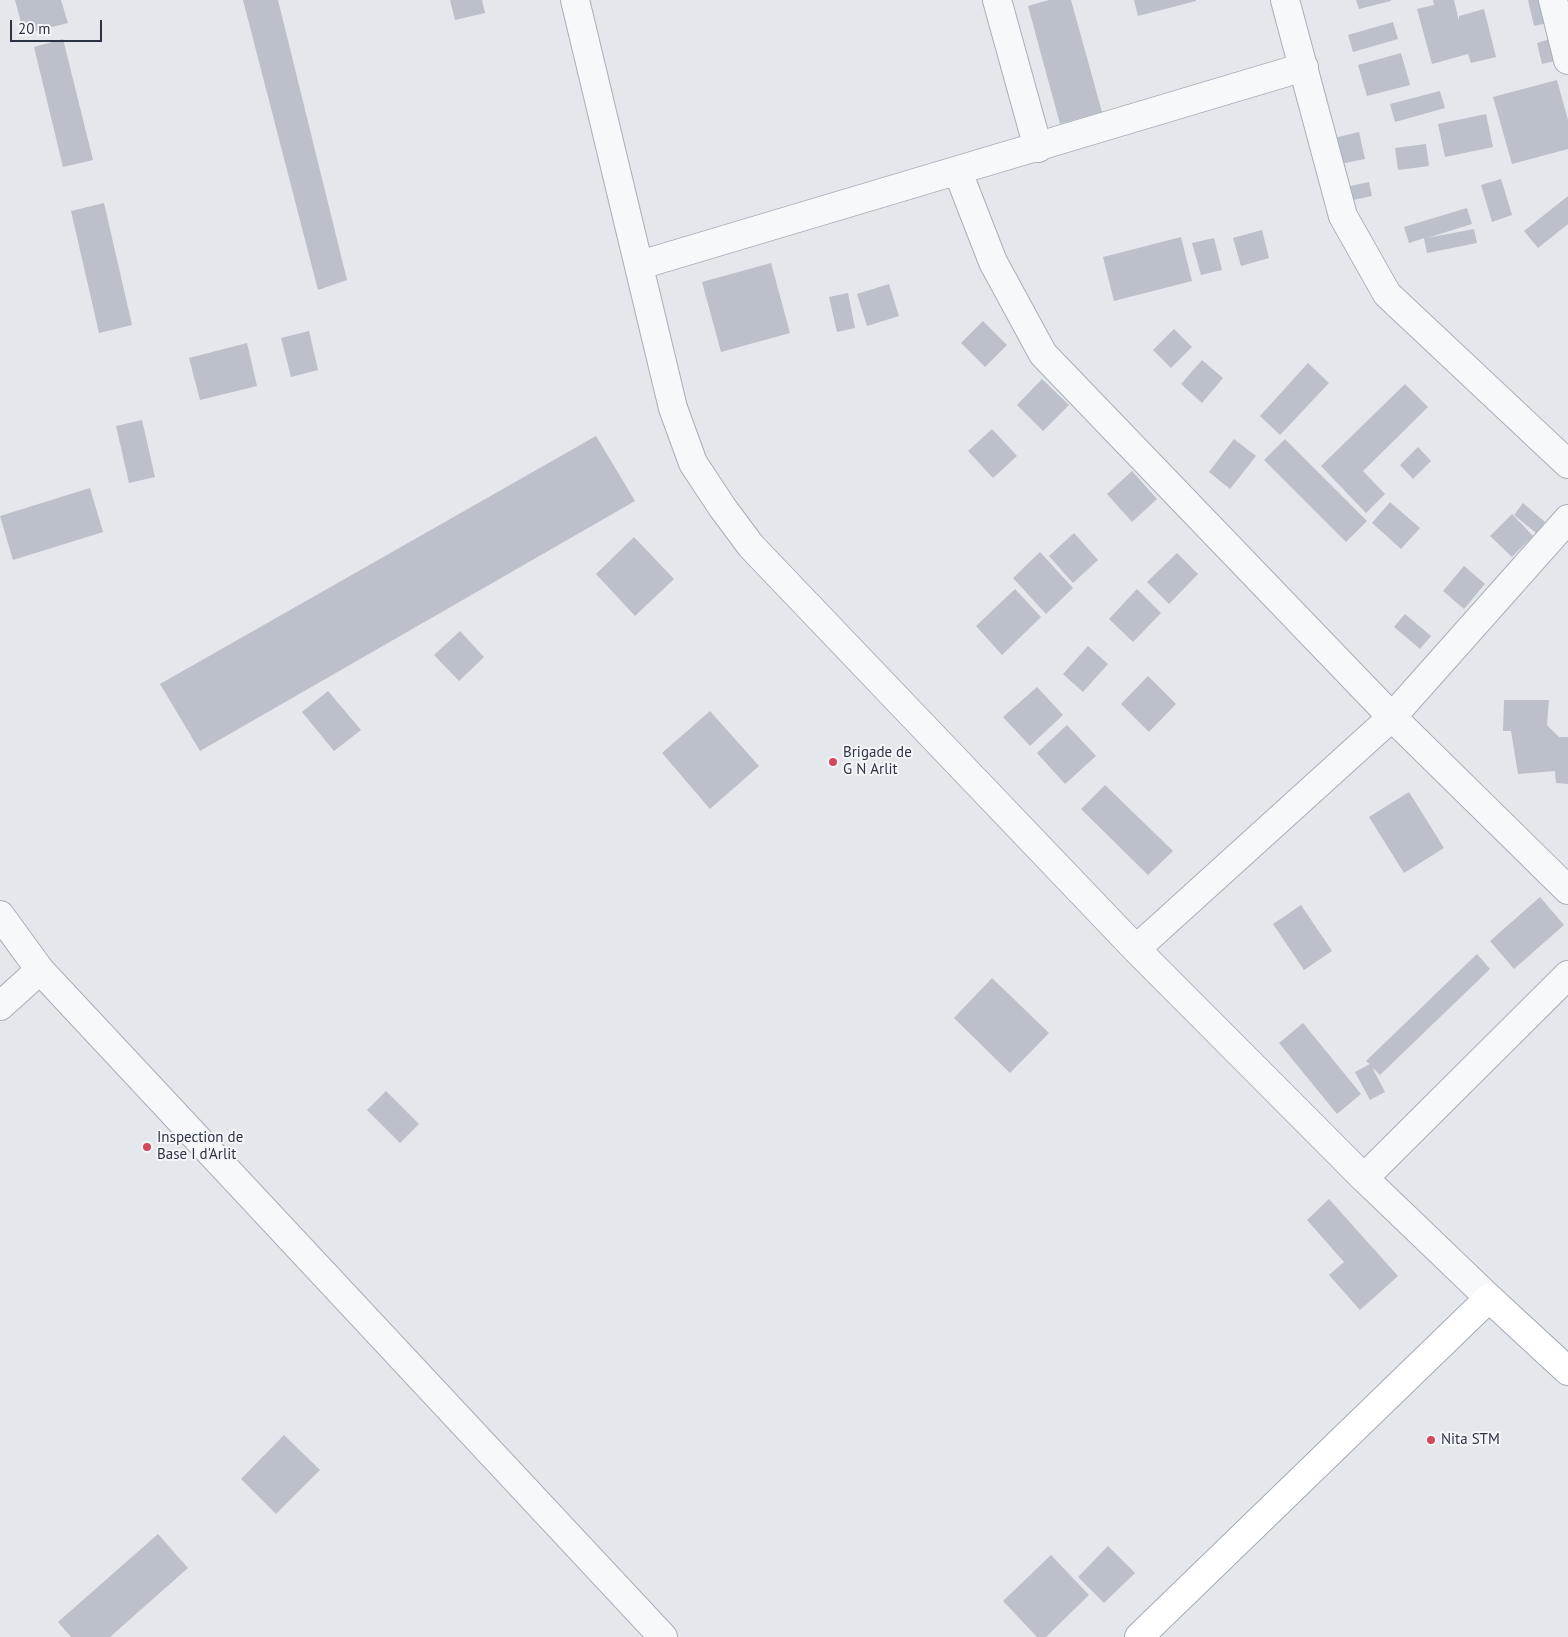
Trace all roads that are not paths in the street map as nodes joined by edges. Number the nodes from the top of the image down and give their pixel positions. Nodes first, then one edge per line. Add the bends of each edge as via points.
1 (575, 0) edge
2 (997, 0) edge
3 (1285, 0) edge
4 (1553, 0) edge
5 (1568, 60) edge
6 (1304, 67) junction
7 (1038, 148) junction
8 (958, 172) junction
9 (640, 266) junction
10 (1568, 464) edge
11 (1568, 518) edge
12 (1392, 717) junction
13 (1568, 890) edge
14 (0, 915) edge
15 (1136, 949) junction
16 (40, 970) junction
17 (1568, 975) edge
18 (0, 1006) edge
19 (1364, 1178) junction
20 (1489, 1298) junction
21 (1568, 1371) edge
22 (663, 1637) edge
23 (1139, 1637) edge

1 - 9 street
2 - 7 street
3 - 6 street
4 - 5 street
6 - 7 street
6 - 10 street via 1344,216 1387,294
7 - 8 street
8 - 9 street
8 - 12 street via 994,262 1043,354
9 - 15 street via 673,408 693,463 722,508 751,546
11 - 12 street
12 - 13 street
12 - 15 street
14 - 16 street
15 - 19 street
16 - 18 street
16 - 22 street
17 - 19 street
19 - 20 street
20 - 21 main road
20 - 23 main road

